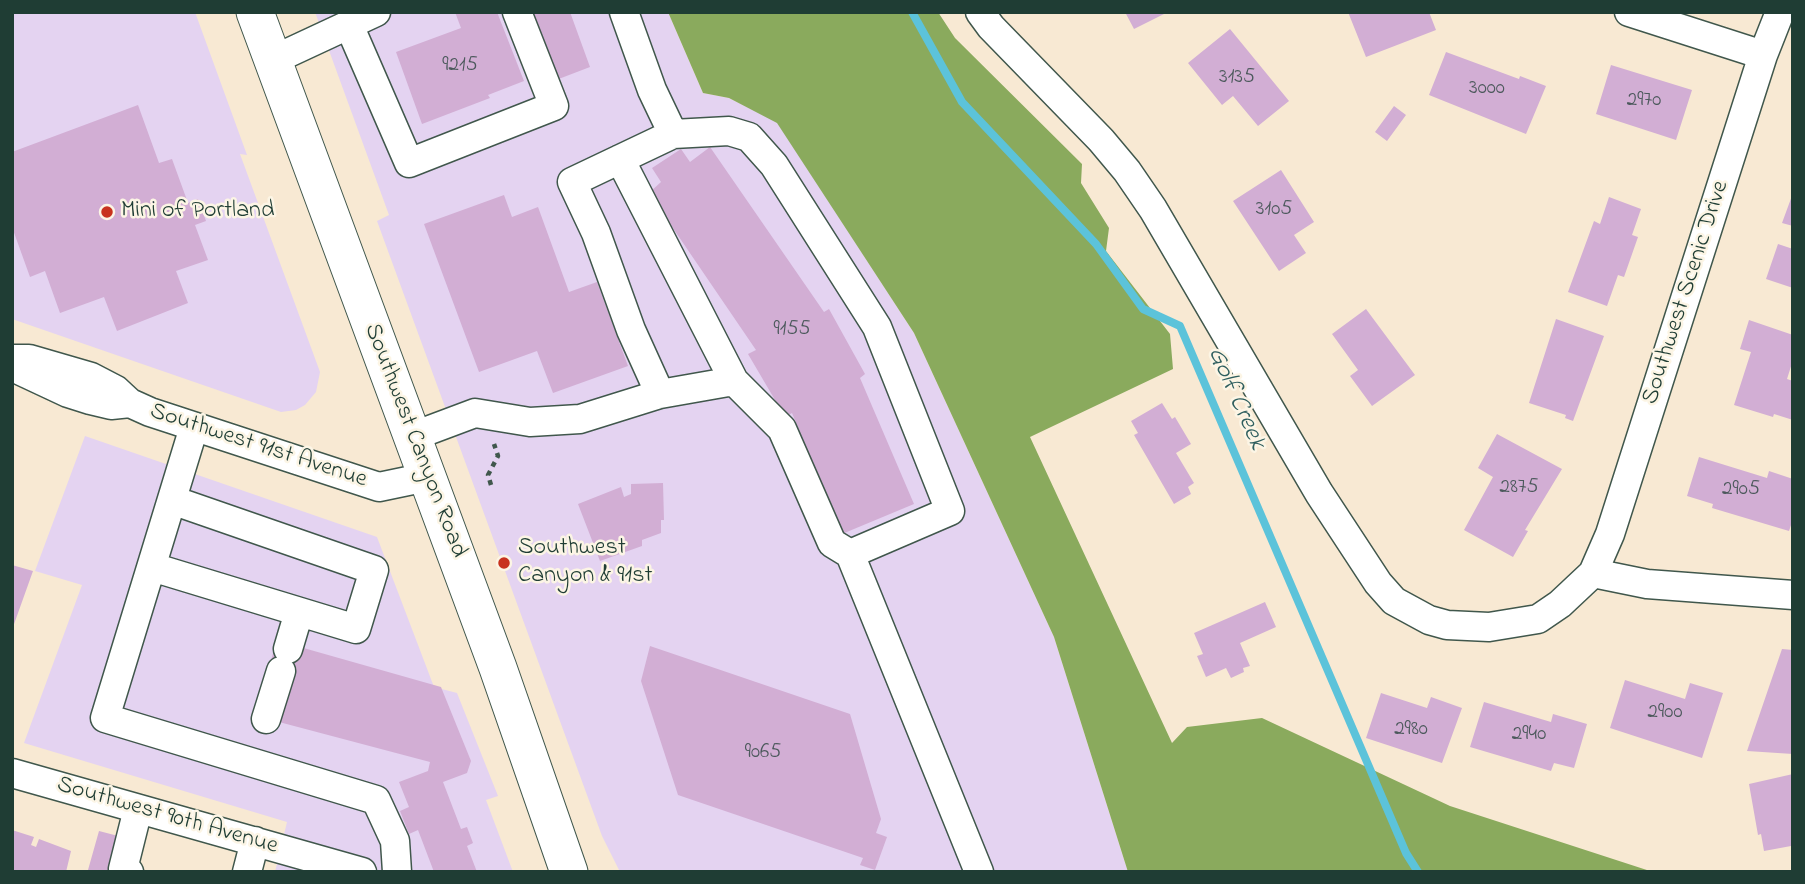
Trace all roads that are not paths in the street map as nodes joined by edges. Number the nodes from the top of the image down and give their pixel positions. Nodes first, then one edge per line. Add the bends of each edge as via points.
1 (256, 12) edge
2 (376, 12) edge
3 (517, 12) edge
4 (624, 12) edge
5 (980, 12) edge
6 (1629, 12) edge
7 (1780, 12) edge
8 (349, 24) junction
9 (1763, 55) junction
10 (273, 60) junction
11 (673, 134) junction
12 (621, 159) junction
13 (12, 362) edge
14 (734, 381) junction
15 (660, 394) junction
16 (194, 427) junction
17 (411, 437) junction
18 (427, 477) junction
19 (172, 500) junction
20 (850, 554) junction
21 (152, 567) junction
22 (1593, 573) junction
23 (1793, 595) edge
24 (299, 612) junction
25 (266, 719) dead end
26 (12, 773) edge
27 (138, 809) junction
28 (255, 841) junction
29 (129, 872) edge
30 (247, 872) edge
31 (362, 872) edge
32 (397, 872) edge
33 (569, 872) edge
34 (979, 872) edge

1 - 10 main road, Southwest Canyon Road
2 - 8 street
3 - 8 street via 554,106 409,163
4 - 11 street
5 - 22 street via 1133,180 1319,493 1394,601 1438,623 1489,627 1538,619
6 - 9 street
7 - 9 street, Southwest Scenic Drive
8 - 10 street
9 - 22 street, Southwest Scenic Drive via 1610,534
10 - 17 main road, Southwest Canyon Road
11 - 12 street
11 - 20 street via 729,131 749,137 775,165 877,327 950,511
12 - 14 street
12 - 15 street via 572,181
13 - 16 street, Southwest 91st Avenue via 29,359 91,377 130,403
14 - 15 street
14 - 20 street via 782,429 832,543
15 - 17 street via 580,419 530,422 475,413
16 - 18 street, Southwest 91st Avenue via 379,487
16 - 19 street
17 - 18 main road, Southwest Canyon Road
18 - 33 main road, Southwest Canyon Road
19 - 21 street
19 - 24 street via 374,570 356,629
20 - 34 street
21 - 24 street
21 - 32 street via 105,718 376,800 395,841
22 - 23 street via 1647,584
24 - 25 street
26 - 27 street, Southwest 90th Avenue
27 - 28 street, Southwest 90th Avenue
27 - 29 street via 122,869
28 - 30 street
28 - 31 street, Southwest 90th Avenue

